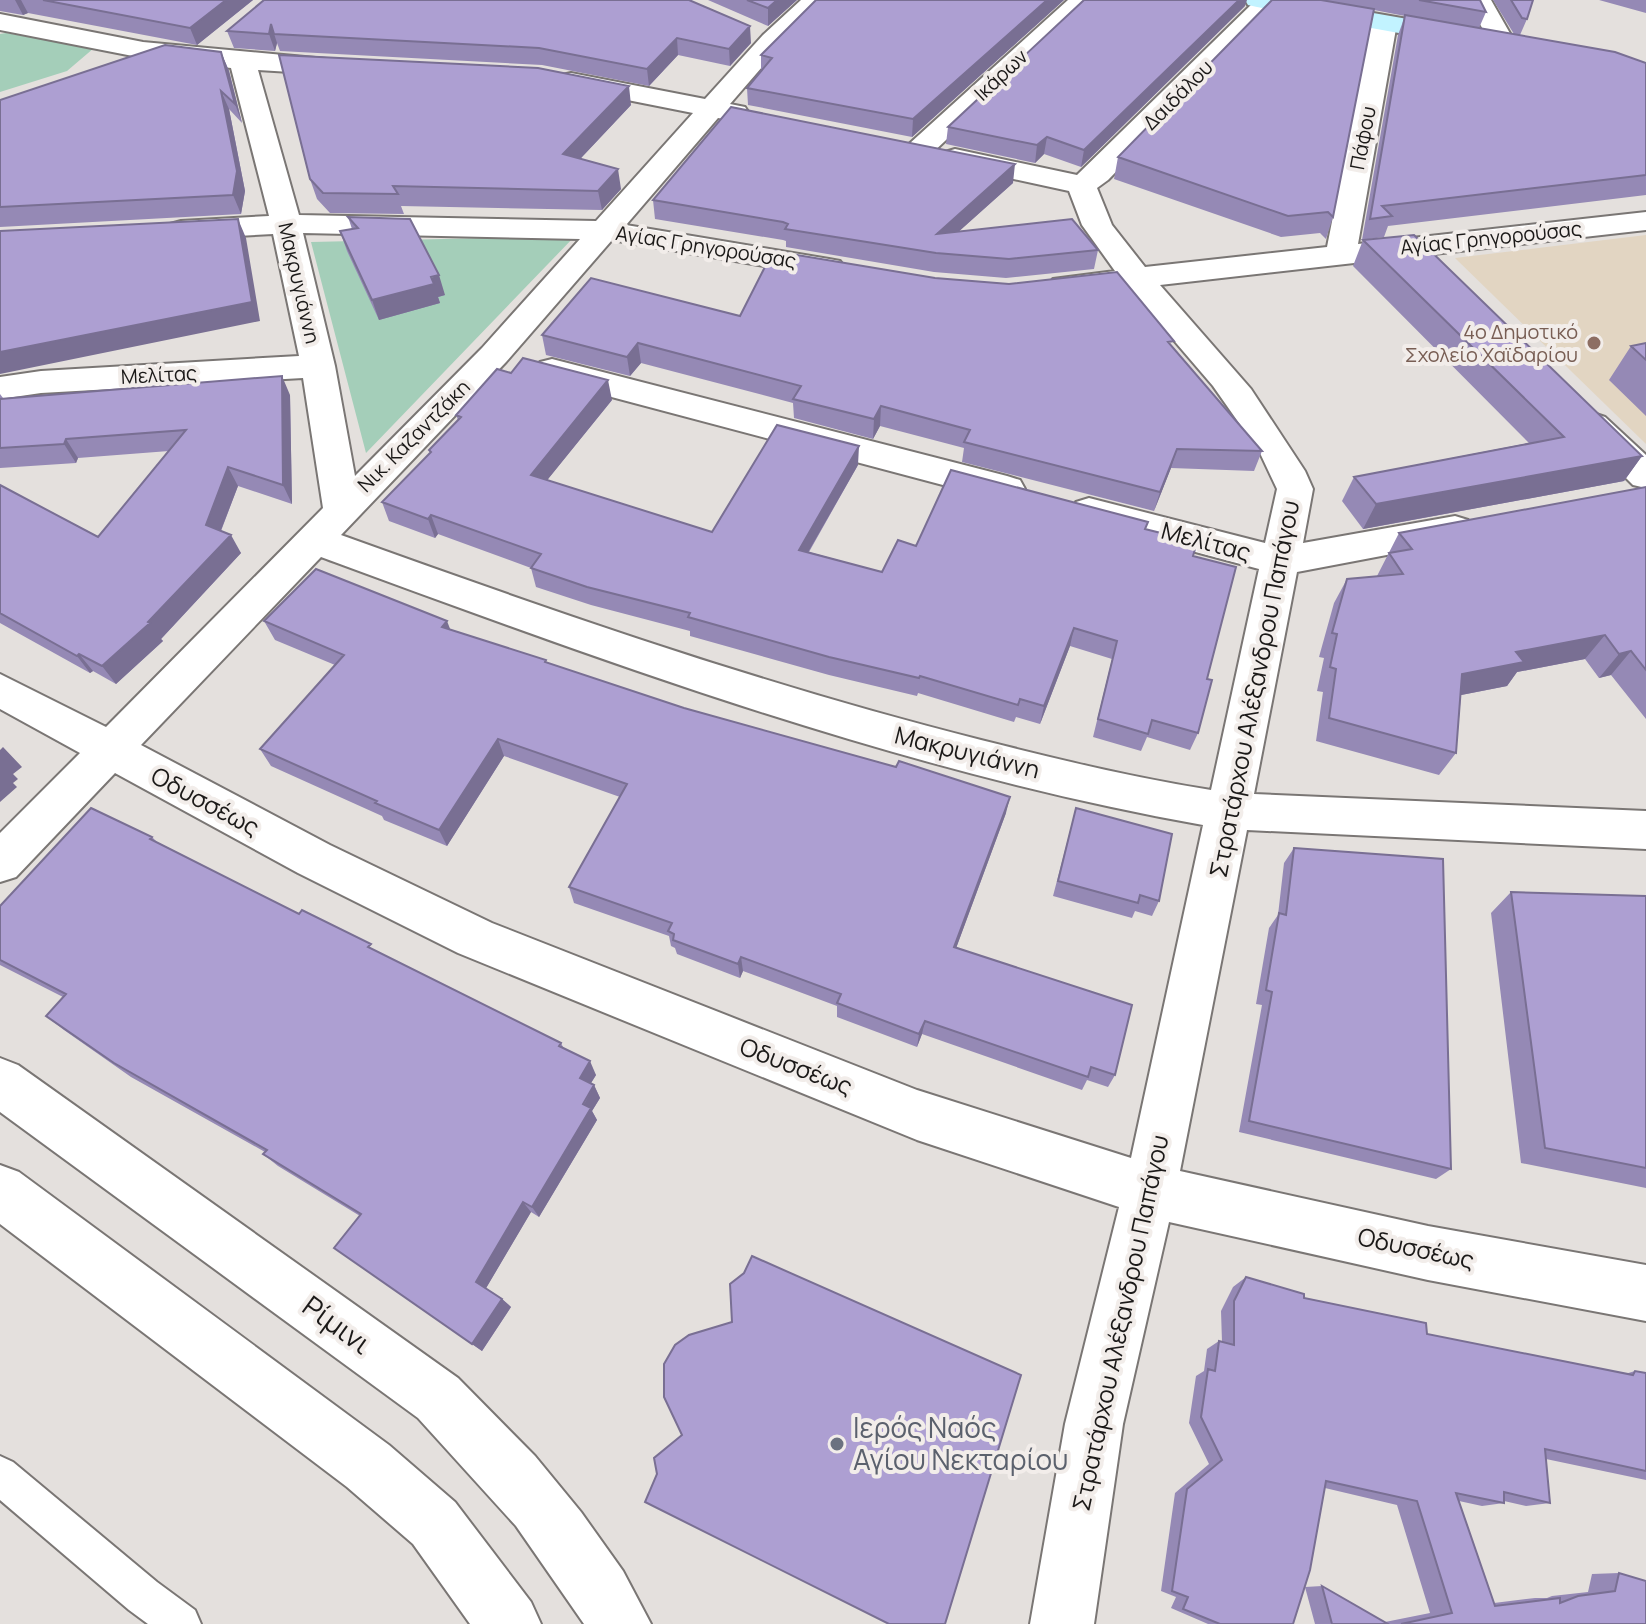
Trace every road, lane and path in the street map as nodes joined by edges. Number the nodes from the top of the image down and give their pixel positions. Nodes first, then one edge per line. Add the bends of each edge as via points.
1 (816, 0) edge
2 (1083, 0) edge
3 (1479, 0) edge
4 (1265, 1) edge
5 (51, 9) edge
6 (1384, 23) junction
7 (12, 24) edge
8 (744, 27) edge
9 (772, 40) junction
10 (1503, 44) junction
11 (1531, 49) edge
12 (143, 50) junction
13 (234, 50) junction
14 (110, 67) edge
15 (371, 68) edge
16 (542, 76) edge
17 (713, 108) junction
18 (757, 117) edge
19 (890, 144) edge
20 (919, 150) junction
21 (1082, 185) junction
22 (1646, 221) edge
23 (286, 224) junction
24 (604, 230) junction
25 (159, 231) edge
26 (1412, 247) junction
27 (1341, 253) junction
28 (856, 272) edge
29 (1135, 278) junction
30 (1445, 279) edge
31 (1033, 289) edge
32 (494, 355) junction
33 (318, 366) junction
34 (0, 388) edge
35 (1568, 400) edge
36 (1646, 476) edge
37 (342, 509) junction
38 (1494, 521) edge
39 (315, 540) junction
40 (1282, 561) junction
41 (0, 690) edge
42 (110, 751) junction
43 (1231, 811) junction
44 (1646, 830) edge
45 (0, 863) edge
46 (0, 1082) edge
47 (0, 1191) edge
48 (1150, 1191) junction
49 (1646, 1293) edge
50 (0, 1475) edge
51 (181, 1624) edge
52 (509, 1624) edge
53 (619, 1624) edge
54 (1062, 1624) edge

1 - 9 street, Νικ. Καζαντζάκη
2 - 20 street, Ικάρων
3 - 10 street
4 - 6 main road
4 - 21 street, Δαιδάλου
5 - 7 street
6 - 10 main road
6 - 27 street, Πάφου
7 - 12 street
8 - 9 street
9 - 17 street, Νικ. Καζαντζάκη
10 - 11 main road
12 - 13 street via 203,57
12 - 14 street
13 - 15 street
13 - 23 street, Μακρυγιάννη
16 - 17 street
17 - 18 street
17 - 24 street, Νικ. Καζαντζάκη
19 - 20 street
20 - 21 street
21 - 29 street, Στρατάρχου Αλέξανδρου Παπάγου via 1083,201
22 - 26 street, Αγίας Γρηγορούσας
23 - 24 street, Αγίας Γρηγορούσας
23 - 25 street, Αγίας Γρηγορούσας
23 - 33 street, Μακρυγιάννη
24 - 28 street, Αγίας Γρηγορούσας
24 - 32 street, Νικ. Καζαντζάκη
26 - 27 street, Αγίας Γρηγορούσας
26 - 30 street
27 - 29 street, Αγίας Γρηγορούσας
29 - 31 street, Αγίας Γρηγορούσας
29 - 40 street, Στρατάρχου Αλέξανδρου Παπάγου via 1200,348 1285,462 1295,489
32 - 37 street, Νικ. Καζαντζάκη
32 - 40 street, Μελίτας
33 - 34 street, Μελίτας
33 - 37 street, Μακρυγιάννη
35 - 36 street
37 - 39 street, Νικ. Καζαντζάκη
38 - 40 street, Μελίτας
39 - 42 street, Νικ. Καζαντζάκη
39 - 43 street, Μακρυγιάννη via 587,639 907,740 1164,801
40 - 43 street, Στρατάρχου Αλέξανδρου Παπάγου
41 - 42 street, Οδυσσέως
42 - 45 street, Νικ. Καζαντζάκη
42 - 48 street, Οδυσσέως via 475,938 917,1115
43 - 44 street, Μακρυγιάννη
43 - 48 street, Στρατάρχου Αλέξανδρου Παπάγου
46 - 53 street, Ρίμινι via 438,1398 501,1460 594,1578
47 - 52 street via 368,1466 434,1523
48 - 49 street, Οδυσσέως via 1428,1253
48 - 54 street, Στρατάρχου Αλέξανδρου Παπάγου via 1094,1424
50 - 51 lane

